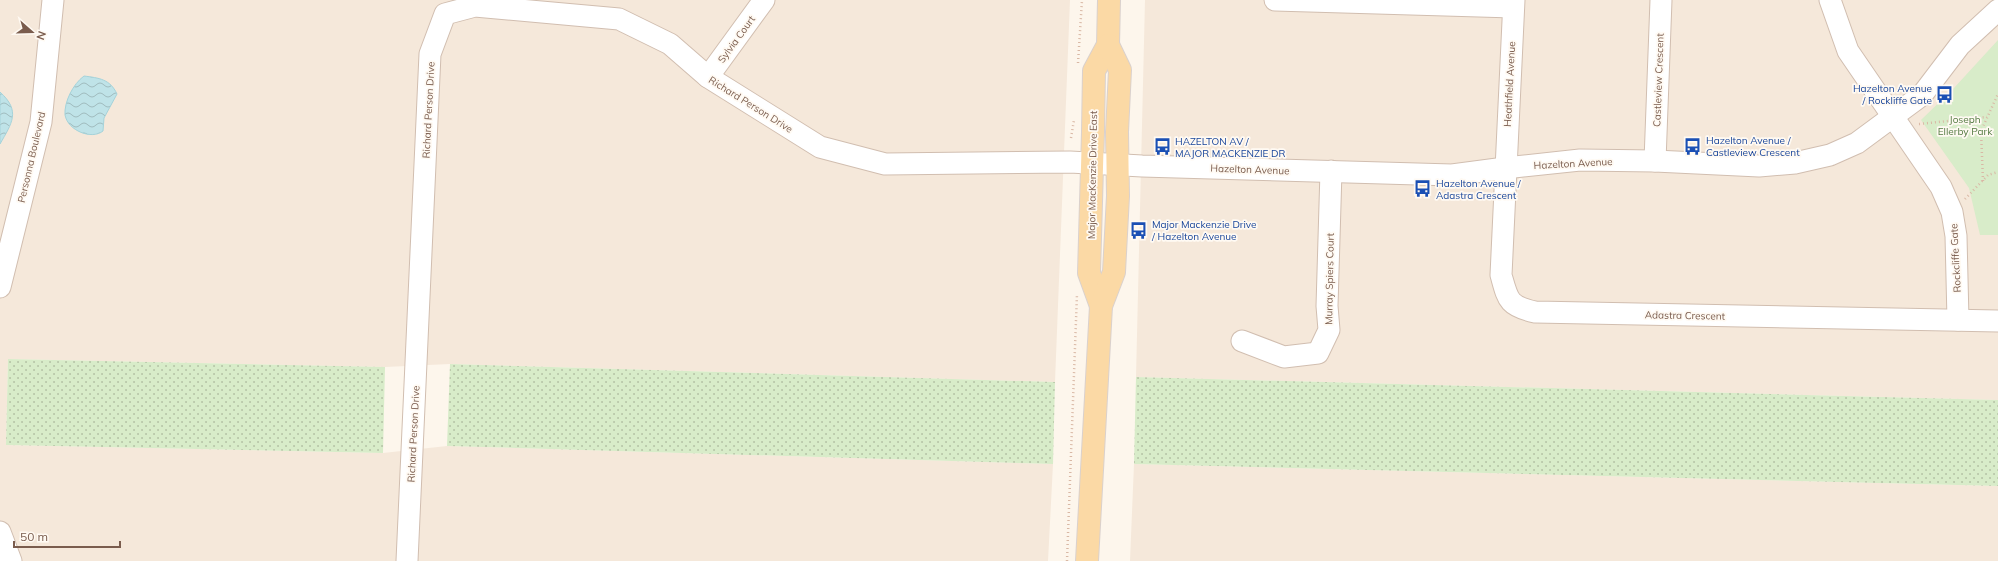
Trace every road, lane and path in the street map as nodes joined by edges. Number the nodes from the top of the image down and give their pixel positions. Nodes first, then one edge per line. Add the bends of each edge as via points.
1 (52, 0) edge
2 (764, 0) edge
3 (1109, 0) edge
4 (1275, 0) edge
5 (1661, 0) edge
6 (1830, 0) edge
7 (1514, 4) edge
8 (1998, 10) edge
9 (1108, 45) junction
10 (708, 77) junction
11 (1998, 94) edge
12 (1894, 117) junction
13 (1988, 117) junction
14 (1917, 124) dead end
15 (1656, 161) junction
16 (1092, 162) junction
17 (1118, 164) junction
18 (1505, 168) junction
19 (1331, 171) junction
20 (1998, 172) edge
21 (1983, 181) junction
22 (1962, 202) dead end
23 (1077, 286) dead end
24 (0, 287) edge
25 (1101, 306) junction
26 (1958, 320) junction
27 (1998, 321) edge
28 (1242, 341) dead end
29 (0, 532) edge
30 (11, 561) edge
31 (407, 561) edge
32 (1067, 561) edge
33 (1087, 561) edge

1 - 24 street, Personna Boulevard via 41,122
2 - 10 street, Sylvia Court
3 - 9 main road, Major MacKenzie Drive East
4 - 7 street
5 - 15 street, Castleview Crescent
6 - 12 street via 1848,51
7 - 18 street, Heathfield Avenue
8 - 12 street, Hazelton Avenue via 1960,45 1922,95
9 - 16 main road, Major MacKenzie Drive East via 1094,71
9 - 17 main road, Major MacKenzie Drive East via 1120,70
10 - 16 street, Richard Person Drive via 820,147 886,164
10 - 31 street, Richard Person Drive via 670,44 618,19 475,6 445,14 430,54
11 - 13 path
12 - 15 street, Hazelton Avenue via 1857,143 1830,155 1795,162 1759,166
12 - 26 street, Rockcliffe Gate via 1941,187 1952,212 1956,236
13 - 14 path
13 - 21 path via 1981,131
15 - 18 street, Hazelton Avenue via 1580,160
16 - 17 street, Hazelton Avenue
16 - 25 main road, Major MacKenzie Drive East via 1089,273
17 - 19 street, Hazelton Avenue
17 - 25 main road, Major MacKenzie Drive East via 1114,272
18 - 19 street, Hazelton Avenue via 1452,175
18 - 26 street, Adastra Crescent via 1501,275 1509,301 1521,309 1535,312
19 - 28 street, Murray Spiers Court via 1327,306 1329,330 1324,342 1318,353 1284,357
20 - 21 path via 1988,175
21 - 22 path
23 - 32 path
25 - 33 main road, Major MacKenzie Drive East
26 - 27 street, Adastra Crescent
29 - 30 street

